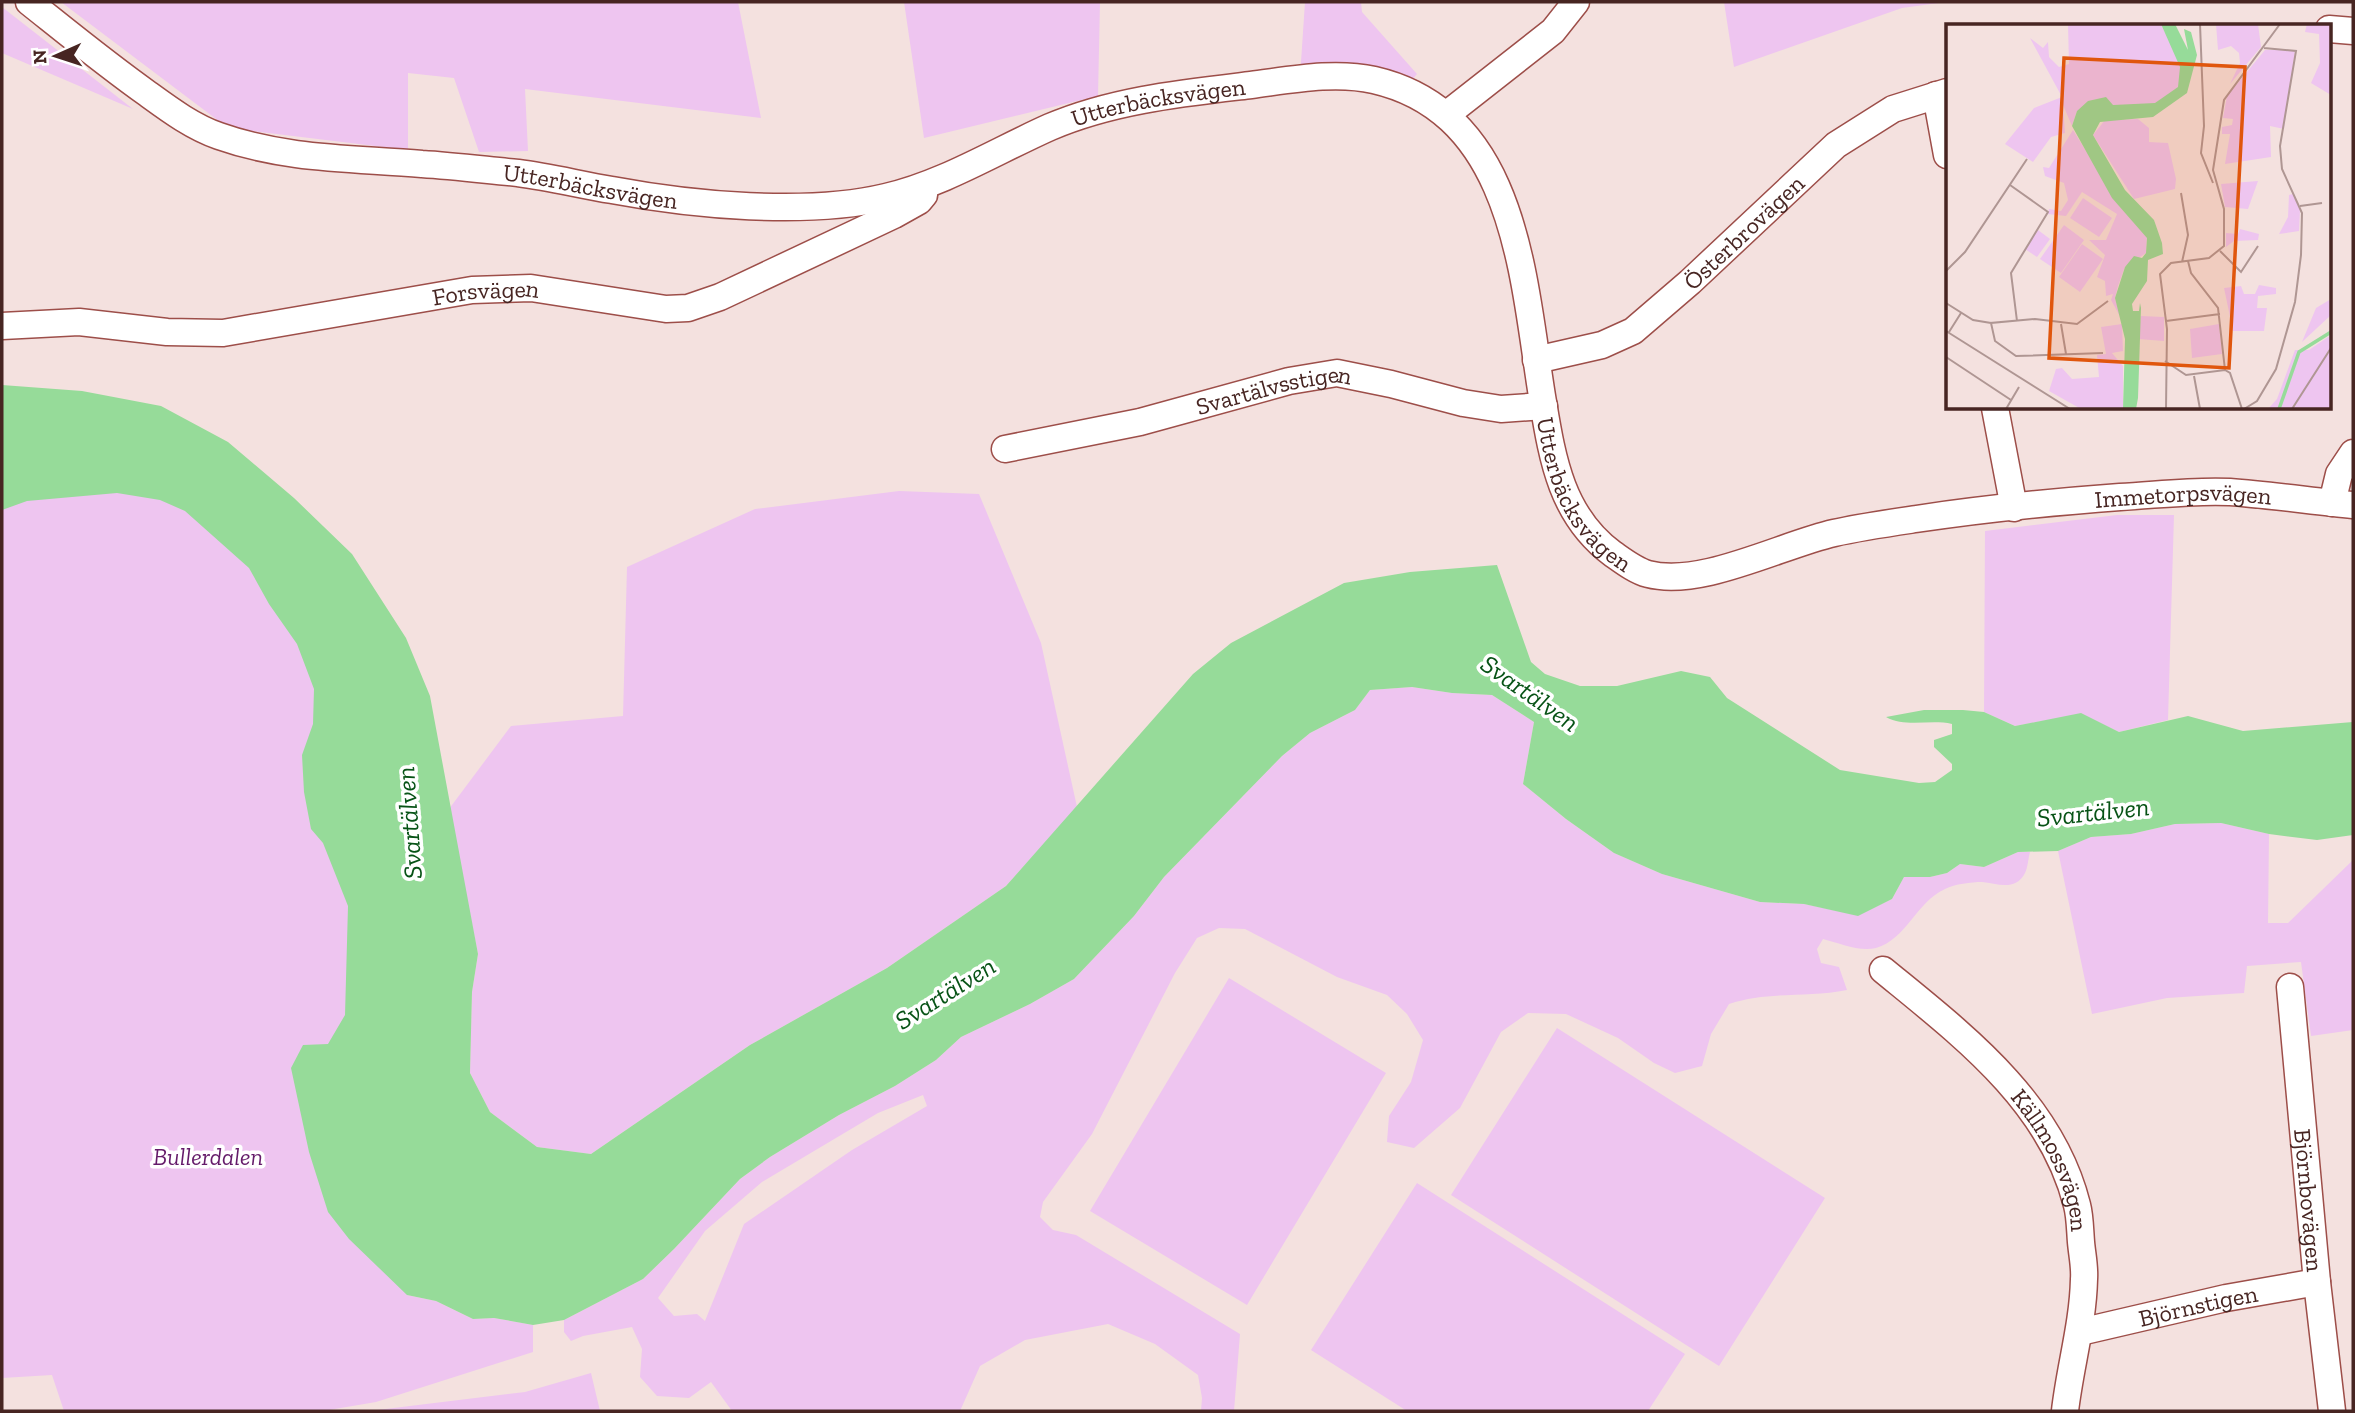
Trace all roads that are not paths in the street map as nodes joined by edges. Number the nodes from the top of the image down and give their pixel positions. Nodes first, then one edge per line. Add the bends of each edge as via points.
1 (29, 2) edge
2 (1576, 2) edge
3 (2330, 29) edge
4 (2353, 31) edge
5 (1942, 94) edge
6 (1446, 115) junction
7 (1946, 143) edge
8 (939, 179) junction
9 (2, 326) edge
10 (1536, 360) junction
11 (1544, 406) junction
12 (1995, 410) edge
13 (1005, 449) dead end
14 (2353, 453) edge
15 (2343, 504) edge
16 (2014, 508) junction
17 (1883, 970) dead end
18 (2290, 987) dead end
19 (2317, 1282) junction
20 (2080, 1332) junction
21 (2064, 1411) edge
22 (2332, 1411) edge

1 - 8 street, Utterbäcksvägen via 177,114 212,134 265,150 318,159 420,163 544,176 615,191 751,205 814,206 880,199
2 - 6 street via 1553,31
3 - 4 street
5 - 7 street
5 - 10 street, Österbrovägen via 1893,109 1836,145 1633,331 1602,345
6 - 8 street, Utterbäcksvägen via 1408,92 1370,79 1314,77 1196,91 1119,105 1057,124
6 - 10 street, Utterbäcksvägen via 1490,169 1504,201 1515,236
8 - 9 street, Forsvägen via 919,201 894,215 688,308 666,309 531,288 472,290 223,333 79,322
10 - 11 street, Utterbäcksvägen
11 - 13 street, Svartälvsstigen via 1502,409 1463,403 1336,373 1289,381 1140,422
11 - 16 street, Utterbäcksvägen via 1564,497 1599,544 1649,575 1691,576 1833,533
12 - 16 street
14 - 15 street via 2339,474
15 - 16 street, Immetorpsvägen via 2225,492
17 - 20 street, Källmossvägen via 1977,1048 2028,1105 2061,1157 2077,1206 2085,1277
18 - 19 street, Björnbovägen
19 - 20 street, Björnstigen
19 - 22 street, Björnbovägen
20 - 21 street, Källmossvägen

